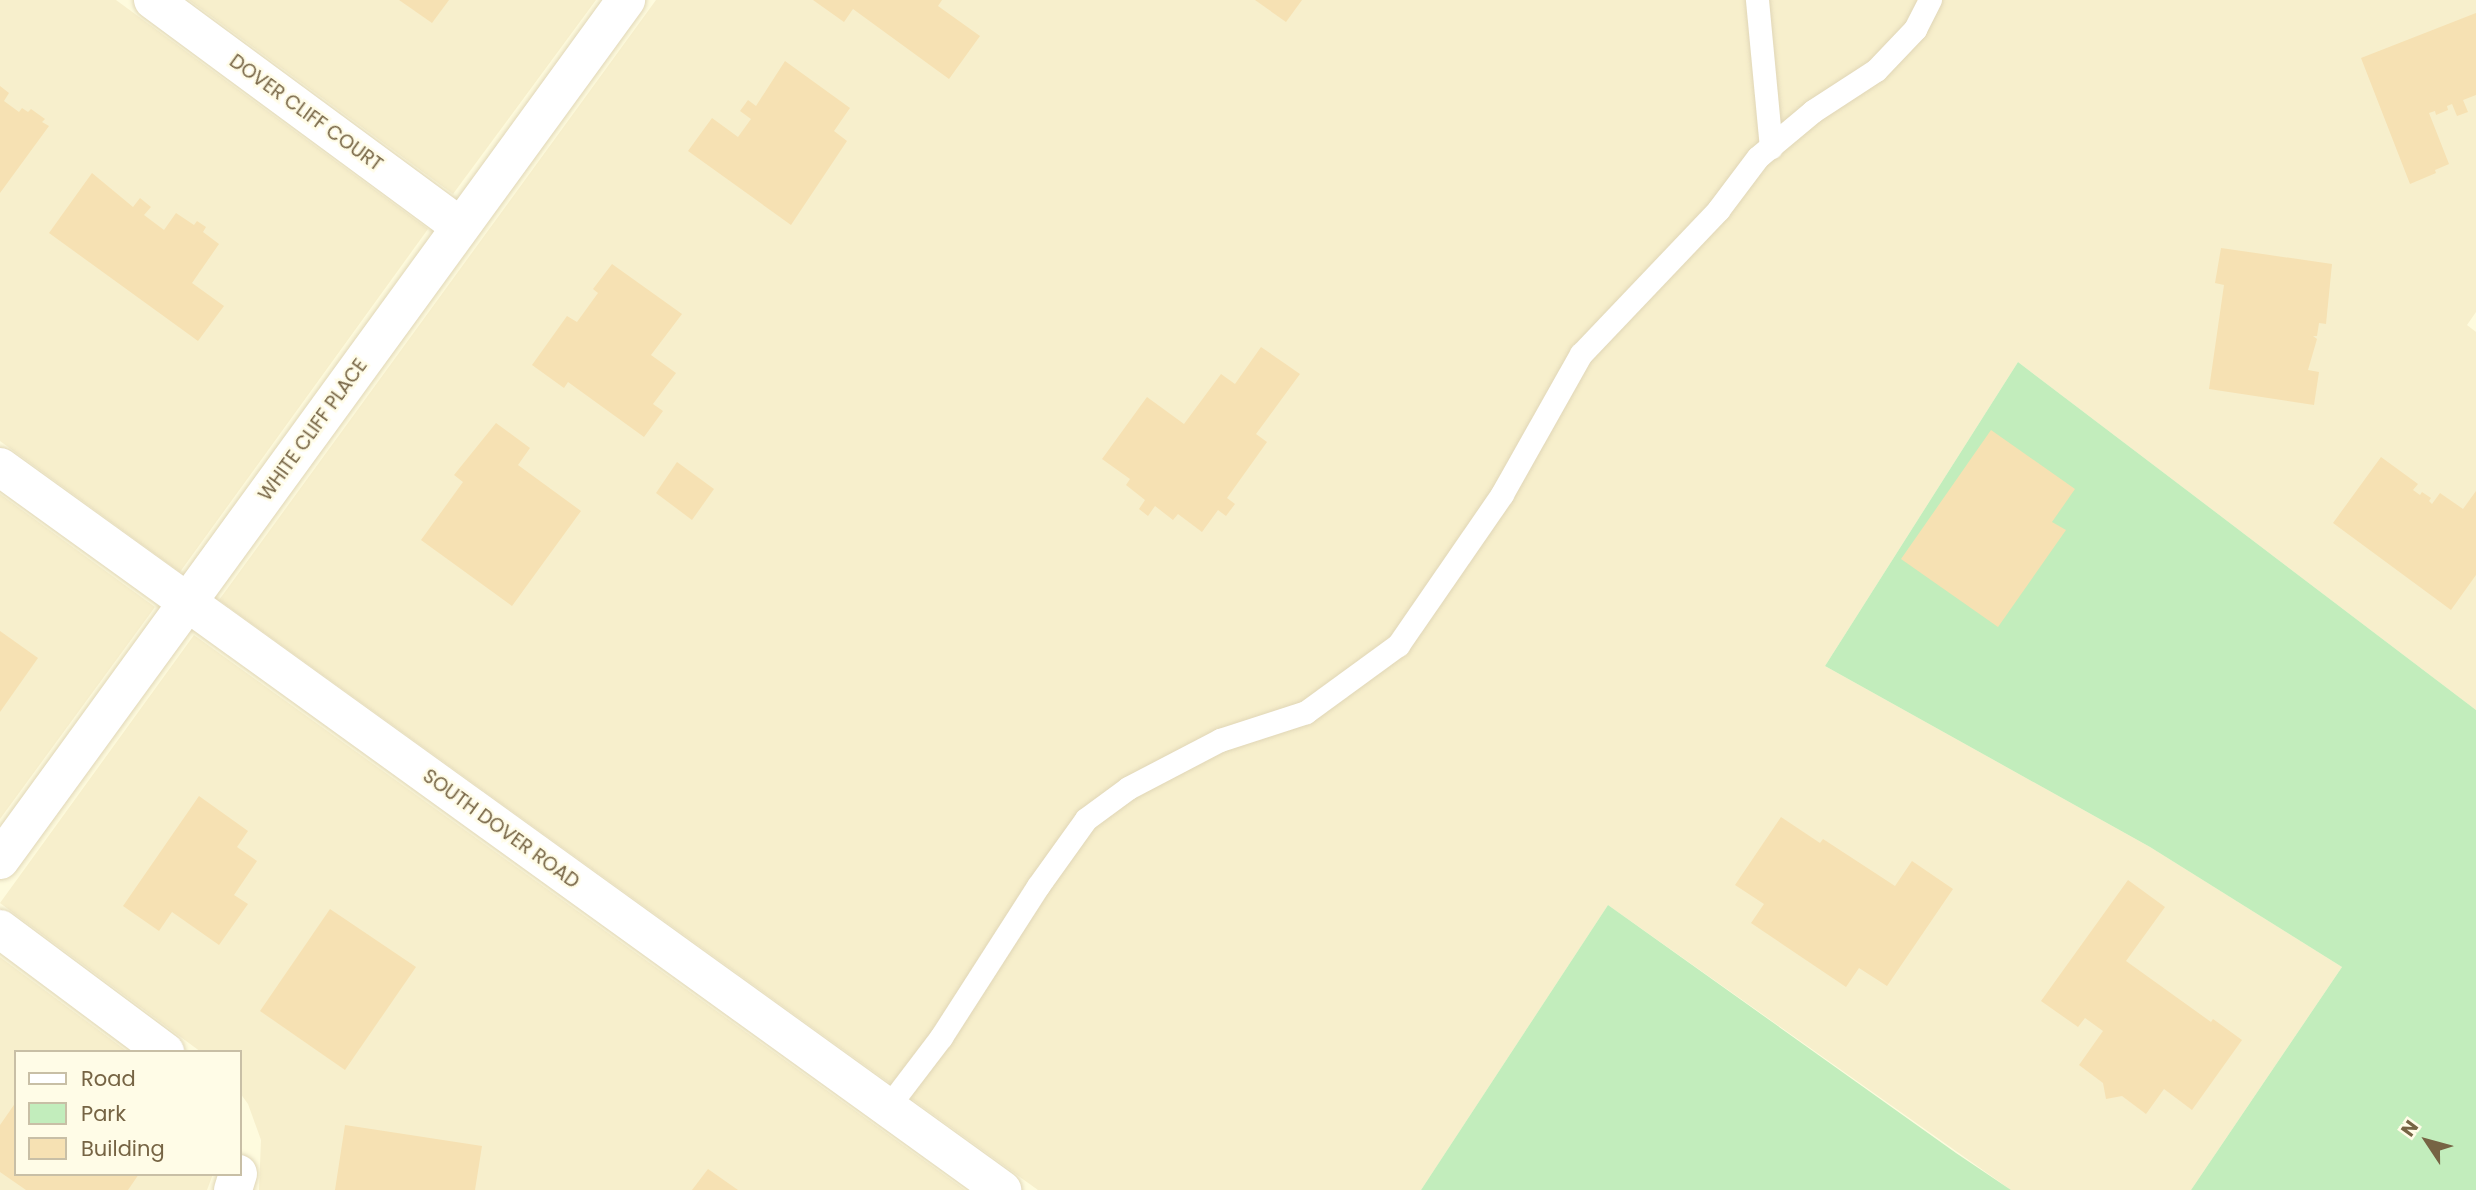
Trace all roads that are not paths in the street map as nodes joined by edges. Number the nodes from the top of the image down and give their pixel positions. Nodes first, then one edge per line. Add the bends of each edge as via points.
1 (153, 0) edge
2 (626, 0) edge
3 (1757, 0) edge
4 (1930, 0) edge
5 (1771, 147) junction
6 (460, 226) junction
7 (0, 467) edge
8 (187, 603) junction
9 (0, 860) edge
10 (0, 929) edge
11 (161, 1050) edge
12 (887, 1108) junction
13 (1002, 1190) edge

1 - 6 street, DOVER CLIFF COURT
2 - 6 street, WHITE CLIFF PLACE
3 - 5 lane
4 - 5 lane via 1915,29 1875,70 1813,111
5 - 12 lane via 1758,157 1718,210 1581,354 1502,494 1398,645 1306,712 1220,740 1128,788 1086,819 941,1037
6 - 8 street, WHITE CLIFF PLACE
7 - 8 street, SOUTH DOVER ROAD
8 - 9 street, WHITE CLIFF PLACE
8 - 12 street, SOUTH DOVER ROAD
10 - 11 street
12 - 13 street, SOUTH DOVER ROAD

